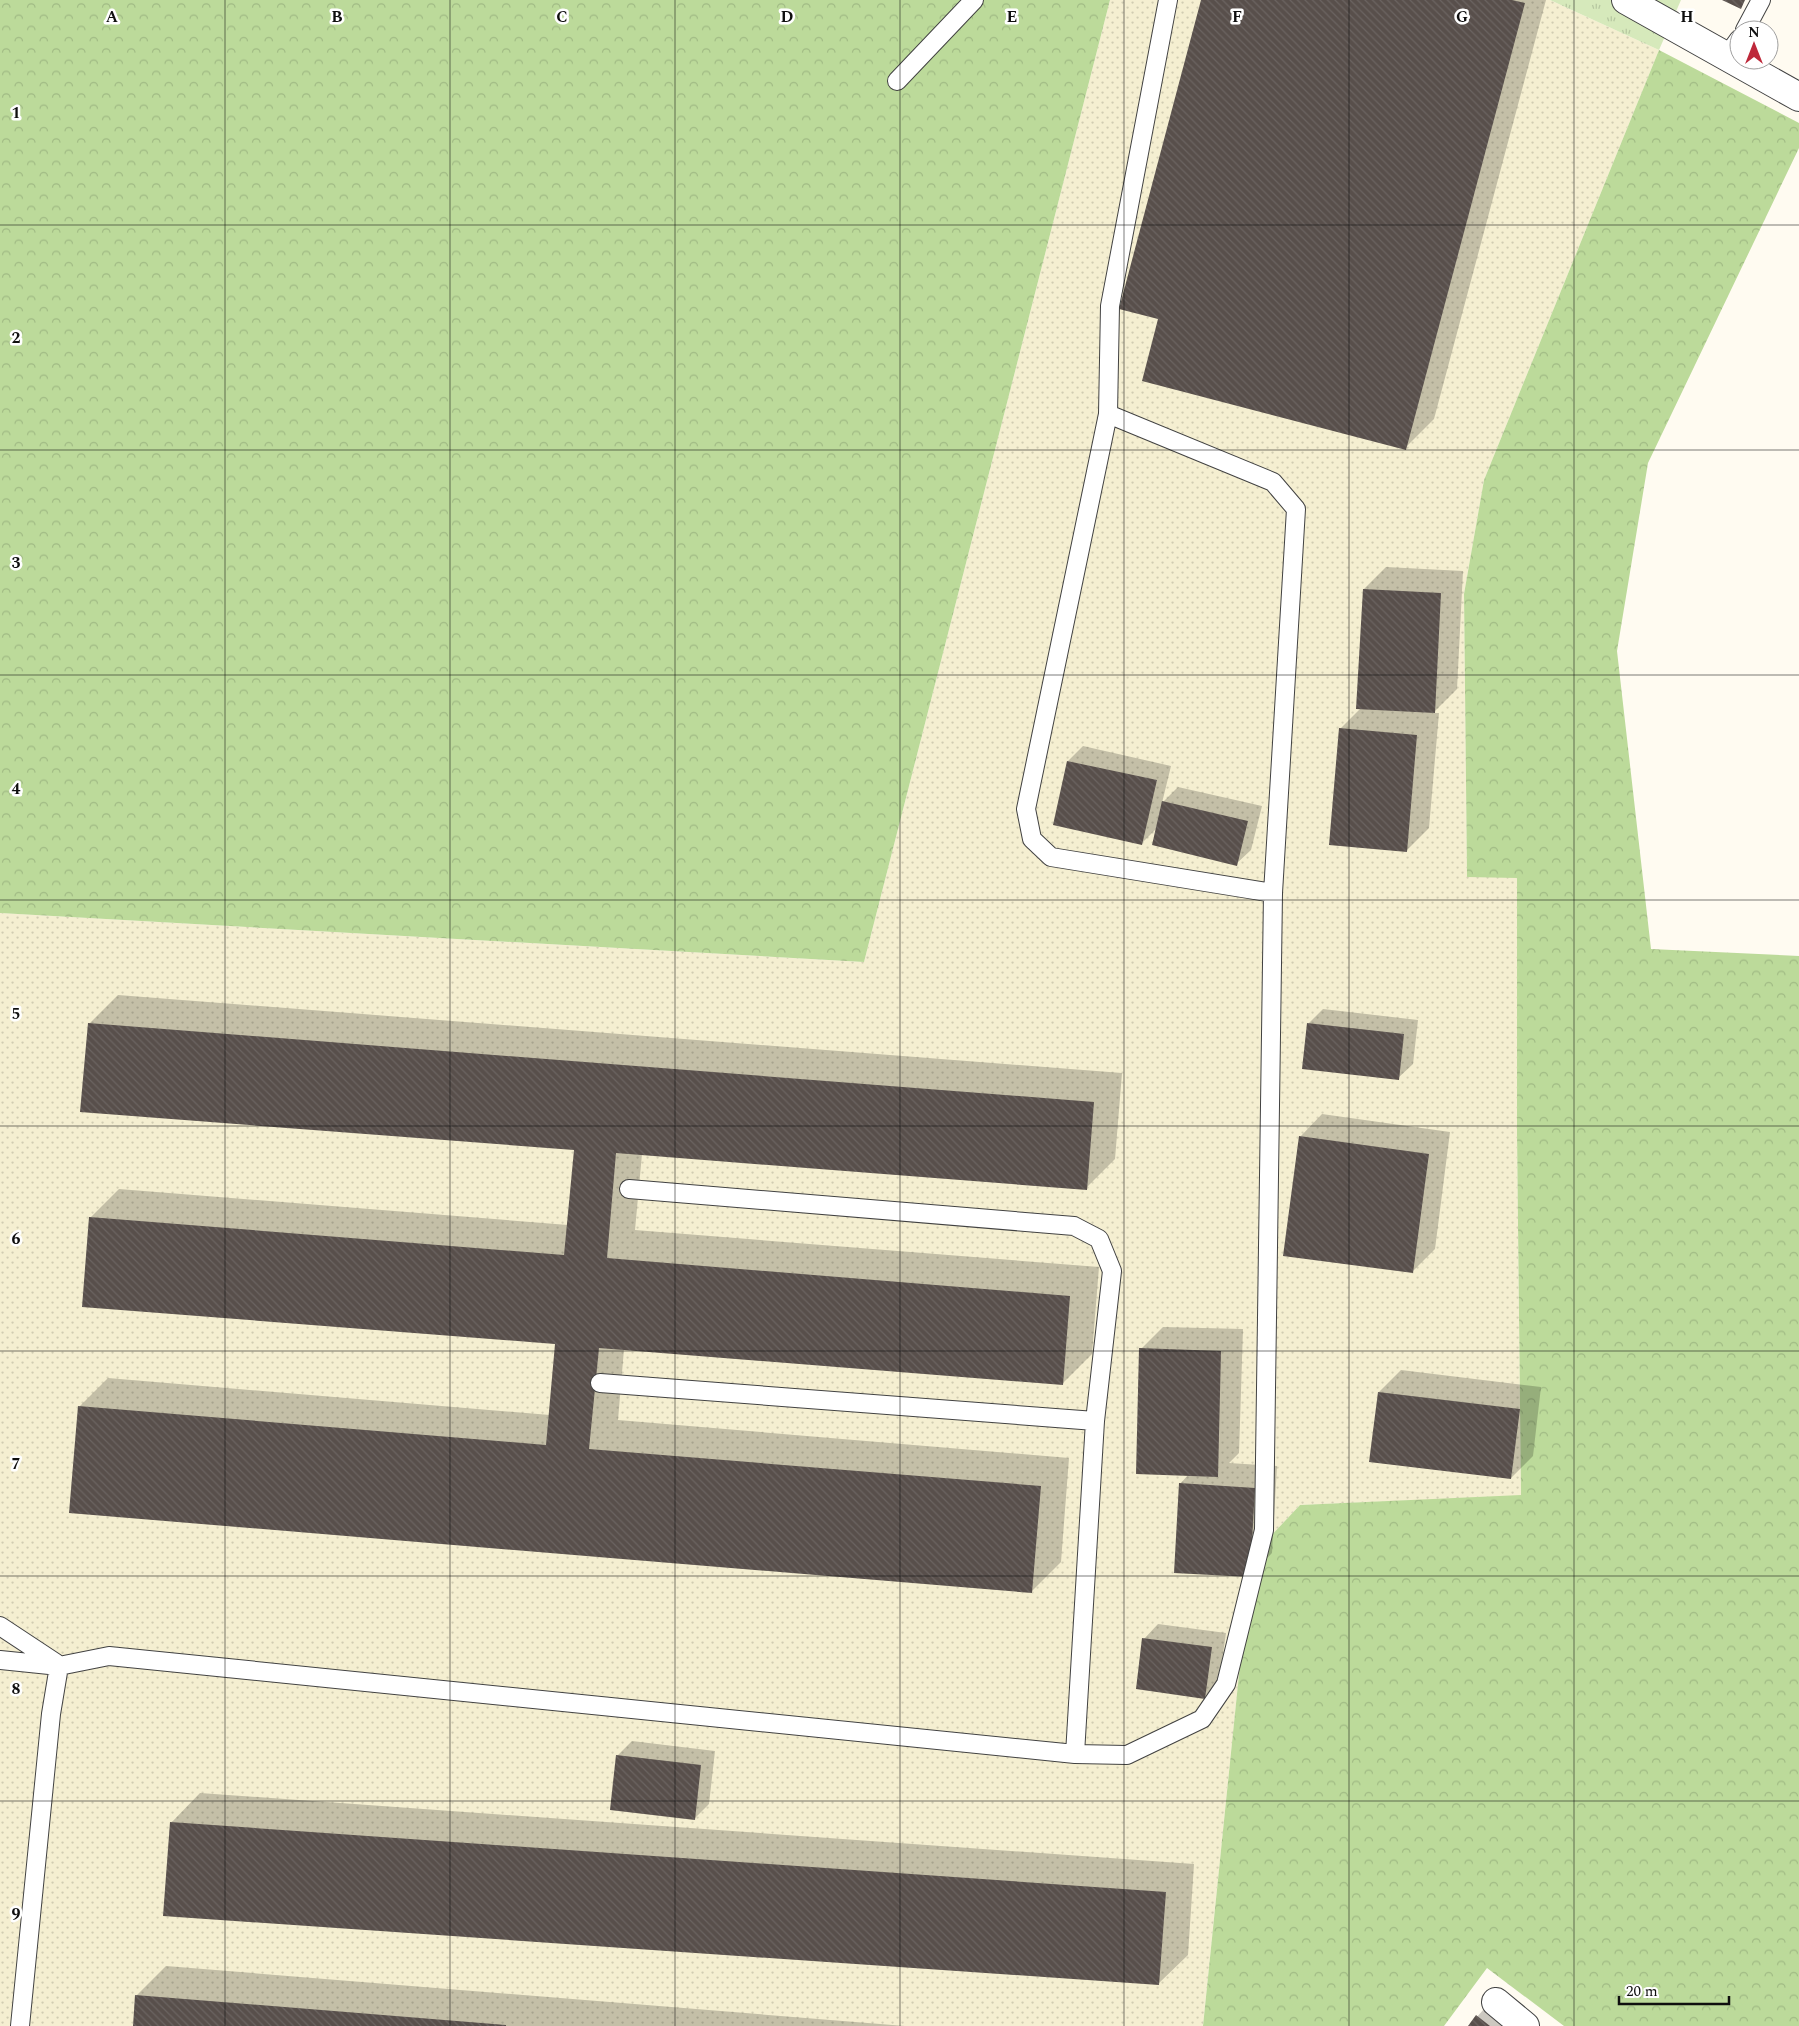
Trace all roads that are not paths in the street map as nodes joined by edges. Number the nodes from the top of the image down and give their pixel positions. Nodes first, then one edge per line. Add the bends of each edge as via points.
1 (974, 0) edge
2 (1168, 0) edge
3 (1626, 0) edge
4 (1761, 0) edge
5 (1750, 20) edge
6 (1729, 46) edge
7 (1763, 70) edge
8 (896, 80) dead end
9 (1799, 97) edge
10 (1108, 414) junction
11 (1273, 893) junction
12 (629, 1189) dead end
13 (600, 1383) dead end
14 (1095, 1421) junction
15 (0, 1626) edge
16 (0, 1660) edge
17 (59, 1666) junction
18 (1074, 1754) junction
19 (1496, 2002) dead end
20 (20, 2026) edge
21 (1525, 2026) edge

1 - 8 lane
2 - 10 lane via 1110,306
3 - 6 street
4 - 5 lane
7 - 9 street
10 - 11 lane via 1273,482 1296,509
10 - 11 lane via 1026,809 1032,839 1051,856
11 - 18 lane via 1264,1530 1226,1684 1202,1719 1127,1755
12 - 14 lane via 1074,1226 1099,1239 1112,1270
13 - 14 lane
14 - 18 lane
15 - 17 lane
16 - 17 lane
17 - 18 lane via 109,1656
17 - 20 lane via 51,1714
19 - 21 street

